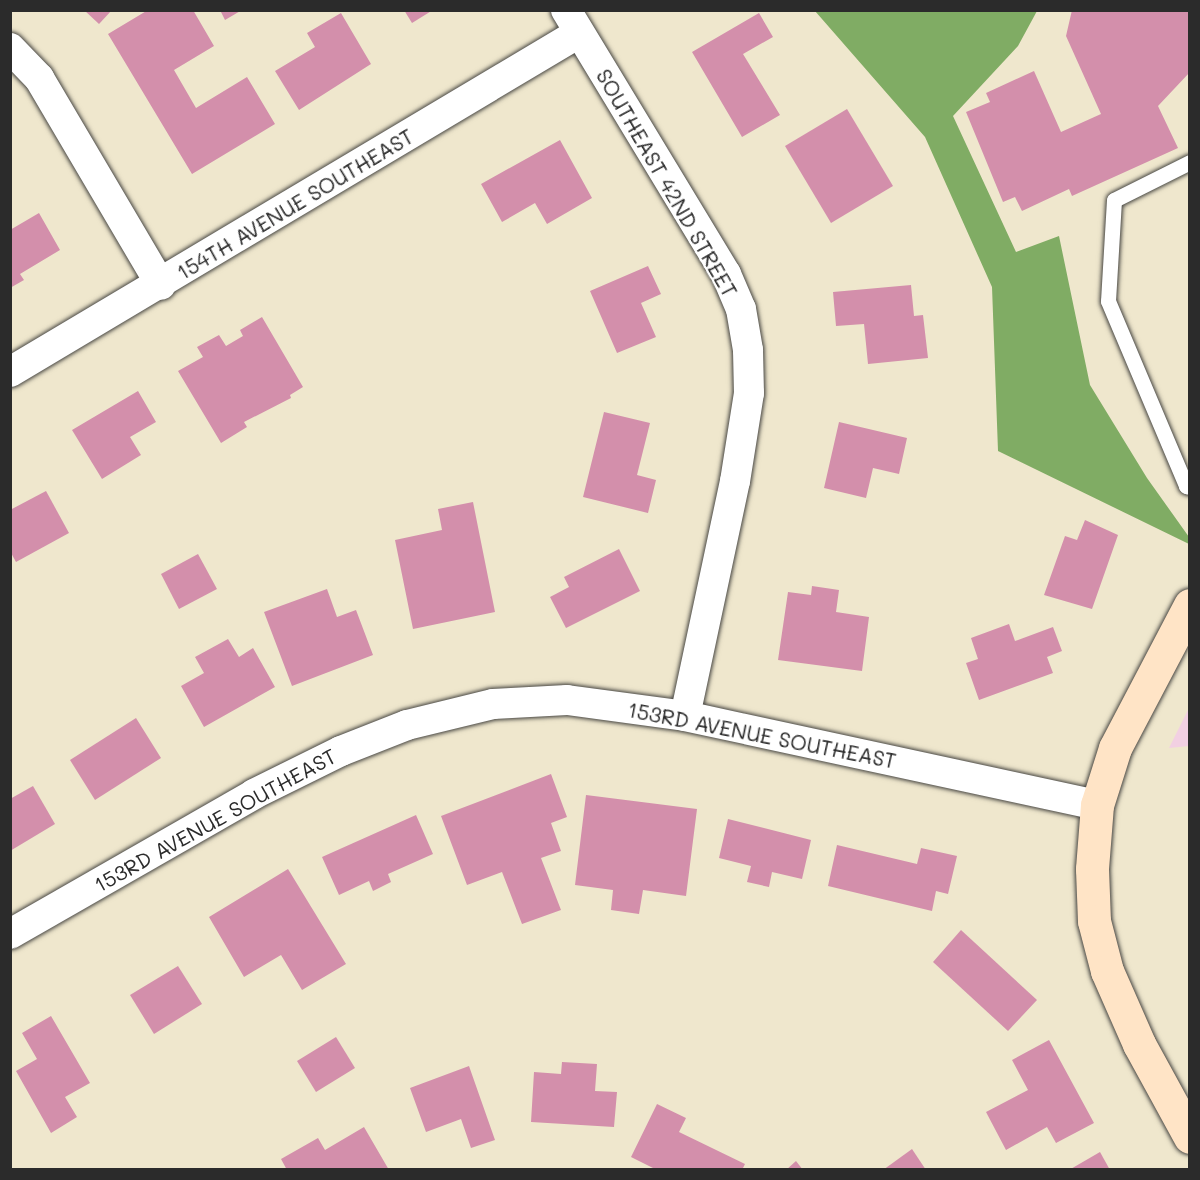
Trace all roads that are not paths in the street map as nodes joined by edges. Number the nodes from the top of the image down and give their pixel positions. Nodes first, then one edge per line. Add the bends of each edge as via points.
1 (572, 22) edge
2 (10, 48) edge
3 (1190, 162) edge
4 (161, 285) junction
5 (10, 372) edge
6 (1190, 487) edge
7 (1190, 605) edge
8 (685, 716) junction
9 (1097, 805) junction
10 (10, 934) edge
11 (1190, 1137) edge

1 - 4 street, 154TH AVENUE SOUTHEAST
1 - 8 street, SOUTHEAST 42ND STREET via 726,274 741,309 748,350 750,393 735,481
2 - 4 street via 39,78
3 - 6 lane via 1114,200 1108,302 1186,486
4 - 5 street, 154TH AVENUE SOUTHEAST
7 - 9 main road via 1114,748
8 - 9 street, 153RD AVENUE SOUTHEAST
8 - 10 street, 153RD AVENUE SOUTHEAST via 567,700 493,704 407,725 340,751 254,794
9 - 11 main road via 1092,869 1094,921 1107,971 1139,1044

